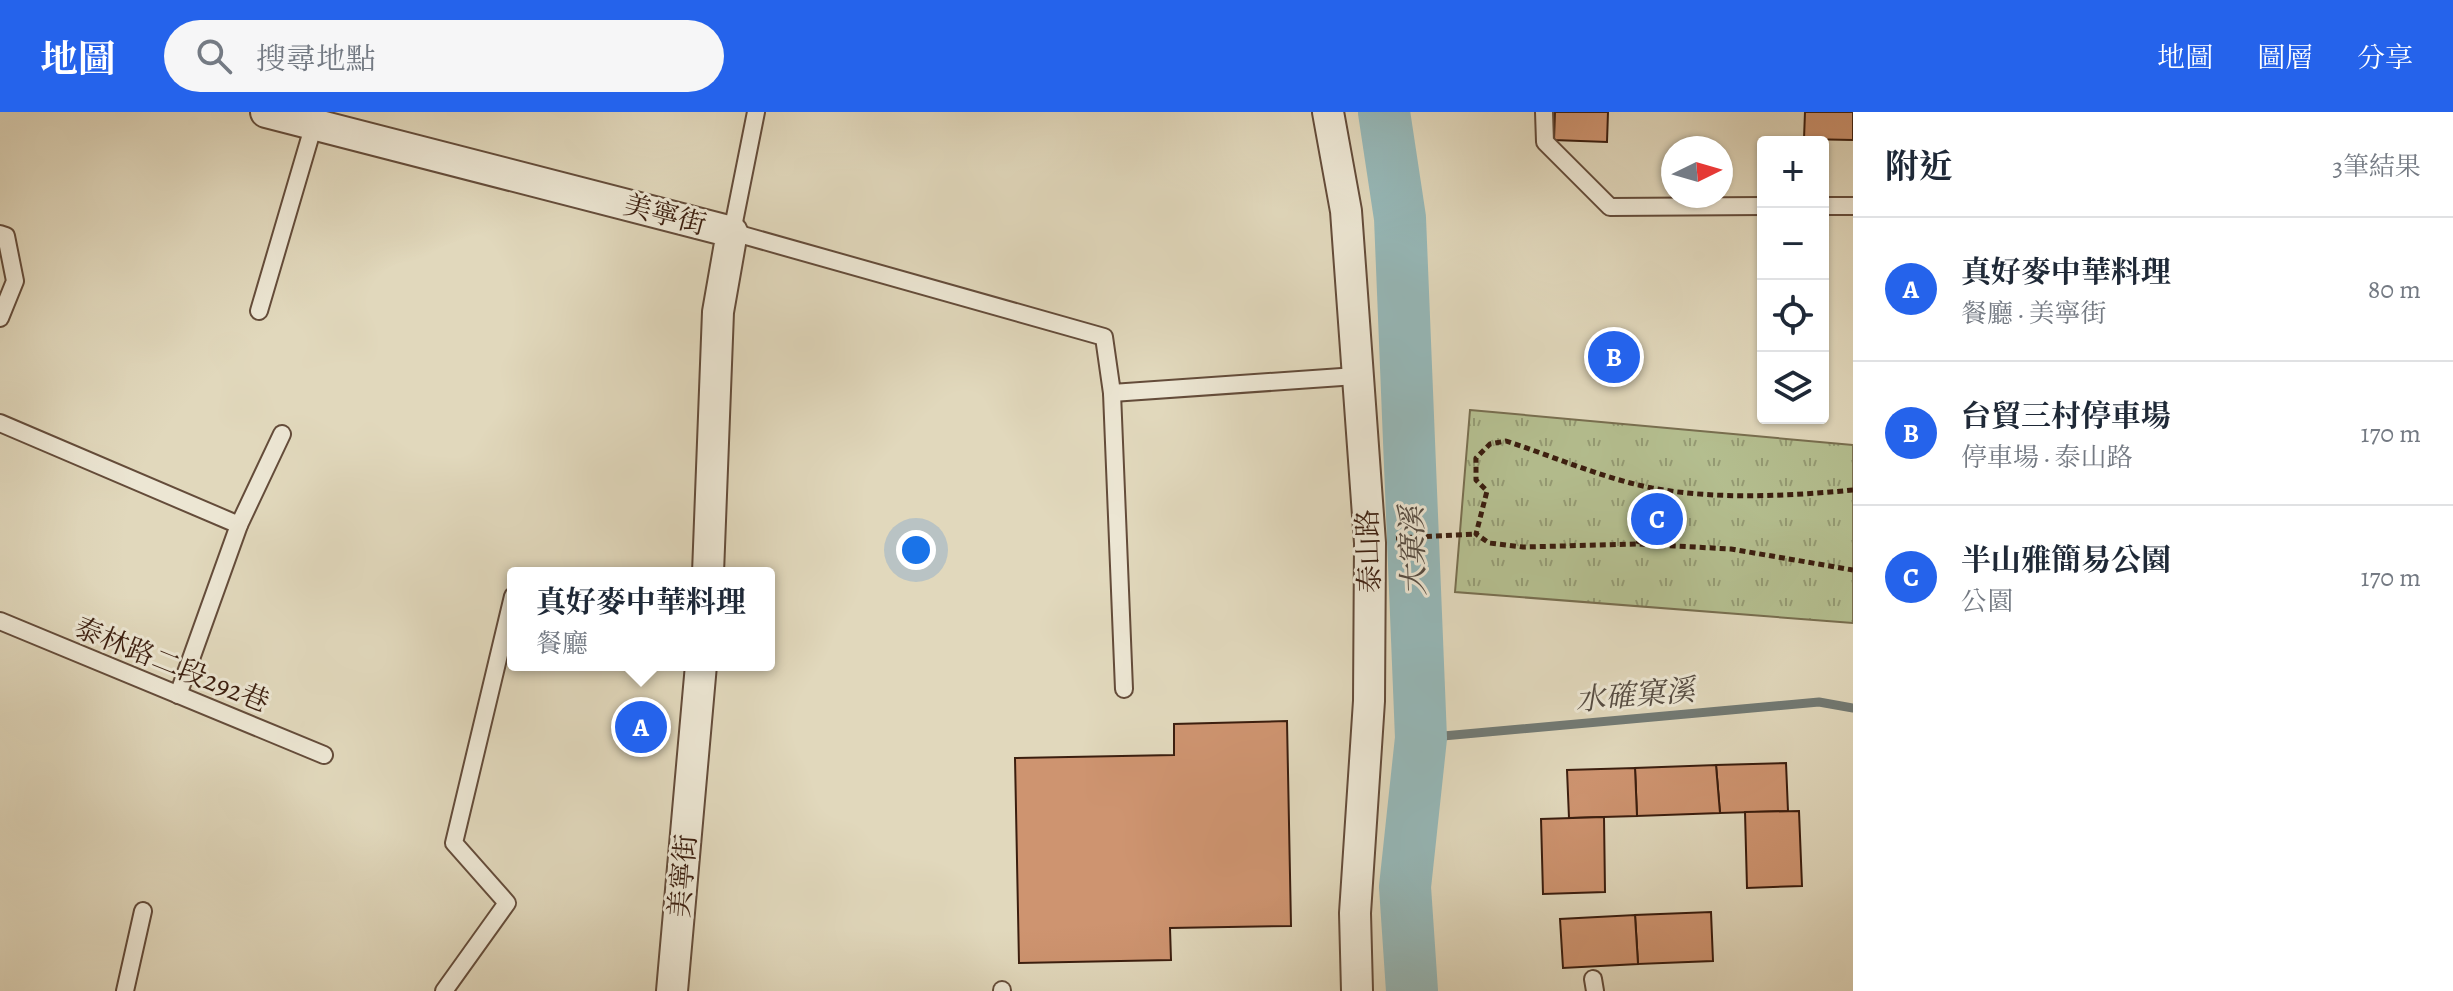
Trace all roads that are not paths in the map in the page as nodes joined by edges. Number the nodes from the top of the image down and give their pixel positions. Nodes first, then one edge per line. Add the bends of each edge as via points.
1 (266, 112) edge
2 (756, 112) edge
3 (1328, 112) edge
4 (1544, 112) edge
5 (314, 124) junction
6 (1757, 206) edge
7 (1829, 206) edge
8 (1853, 206) edge
9 (732, 232) junction
10 (0, 234) edge
11 (259, 311) dead end
12 (0, 318) edge
13 (1356, 376) junction
14 (1112, 393) junction
15 (0, 423) edge
16 (282, 434) dead end
17 (239, 525) junction
18 (708, 567) edge
19 (0, 621) edge
20 (507, 621) edge
21 (700, 671) edge
22 (1124, 689) dead end
23 (178, 695) junction
24 (324, 755) dead end
25 (143, 911) dead end
26 (125, 991) edge
27 (444, 991) edge
28 (672, 991) edge
29 (1357, 991) edge

1 - 5 street, 美寧街
2 - 9 lane
3 - 13 street, 泰山路 via 1346,211
4 - 6 lane via 1545,142 1610,207
5 - 9 street, 美寧街
5 - 11 lane
7 - 8 lane
9 - 14 lane via 1104,337
9 - 18 street, 美寧街 via 718,312
10 - 12 lane via 6,236 15,281
13 - 14 lane
13 - 29 street, 泰山路 via 1370,543 1369,701 1355,913
14 - 22 lane
15 - 17 lane
16 - 17 lane
17 - 23 lane
19 - 23 lane, 泰林路二段292巷
20 - 27 lane via 454,843 507,903
21 - 28 street, 美寧街
23 - 24 lane, 泰林路二段292巷
25 - 26 lane

